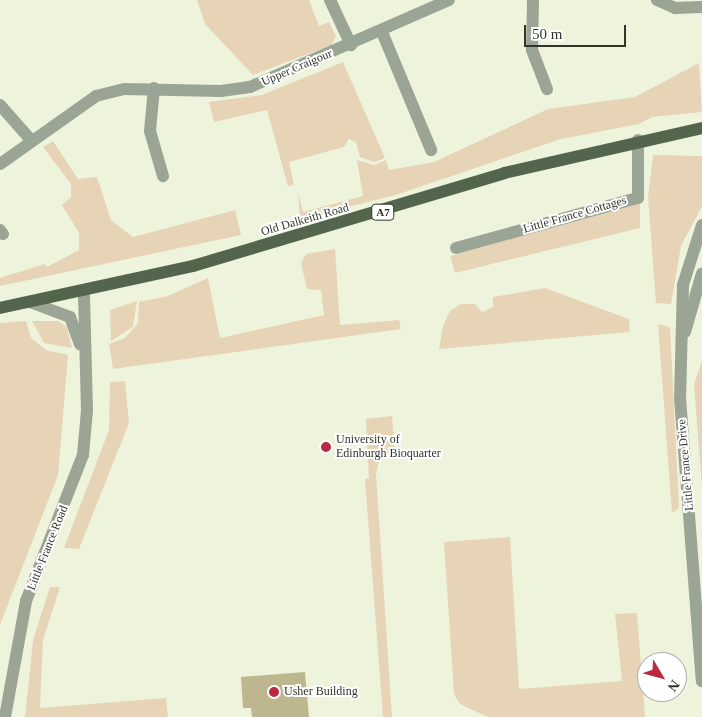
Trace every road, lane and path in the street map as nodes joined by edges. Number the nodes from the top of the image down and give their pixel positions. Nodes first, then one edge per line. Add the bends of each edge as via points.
1 (330, 0) edge
2 (449, 0) edge
3 (534, 0) edge
4 (657, 0) edge
5 (702, 7) edge
6 (382, 32) junction
7 (350, 45) junction
8 (154, 88) junction
9 (547, 89) dead end
10 (0, 105) edge
11 (702, 128) edge
12 (30, 140) junction
13 (638, 140) junction
14 (431, 150) dead end
15 (0, 164) edge
16 (163, 176) dead end
17 (702, 225) edge
18 (456, 248) dead end
19 (702, 273) edge
20 (84, 292) junction
21 (30, 302) junction
22 (0, 308) edge
23 (682, 339) junction
24 (87, 379) junction
25 (702, 681) edge
26 (5, 717) edge

1 - 7 street
2 - 6 street, Upper Craigour
3 - 9 street via 532,50
4 - 5 street via 675,8
6 - 7 street, Upper Craigour
6 - 14 street
7 - 8 street, Upper Craigour via 250,87 221,91
8 - 12 street, Upper Craigour via 96,96
8 - 16 street via 150,131
10 - 12 street
11 - 13 main road, Old Dalkeith Road / A7
12 - 15 street, Upper Craigour
13 - 18 street, Little France Cottages via 638,198
13 - 20 main road, Old Dalkeith Road / A7 via 504,173 288,240
17 - 23 street, Little France Drive via 682,285
19 - 23 street, Little France Drive
20 - 21 main road, Old Dalkeith Road / A7
20 - 24 street, Little France Road
21 - 22 main road, Old Dalkeith Road / A7
21 - 24 street, Little France Road via 70,317
23 - 25 street, Little France Drive via 680,398
24 - 26 street, Little France Road via 83,454 26,601

